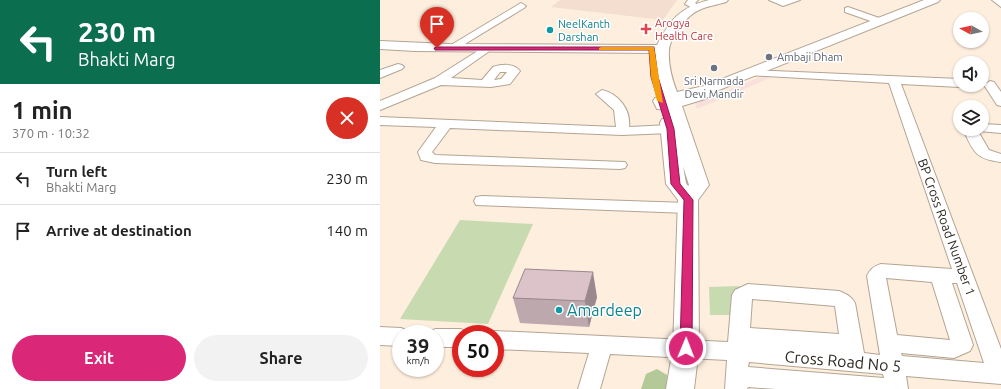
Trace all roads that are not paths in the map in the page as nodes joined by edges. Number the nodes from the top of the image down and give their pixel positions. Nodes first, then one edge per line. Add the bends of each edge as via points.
1 (722, 0) edge
2 (774, 0) edge
3 (795, 0) edge
4 (934, 0) edge
5 (997, 0) edge
6 (696, 3) edge
7 (1001, 4) edge
8 (521, 6) dead end
9 (848, 10) dead end
10 (879, 21) junction
11 (380, 45) edge
12 (451, 48) junction
13 (657, 49) junction
14 (484, 50) junction
15 (788, 57) junction
16 (398, 67) dead end
17 (751, 73) junction
18 (380, 74) edge
19 (801, 75) junction
20 (894, 80) junction
21 (440, 81) junction
22 (486, 82) dead end
23 (953, 83) edge
24 (991, 85) edge
25 (602, 94) dead end
26 (669, 101) junction
27 (1001, 102) edge
28 (380, 106) edge
29 (380, 121) edge
30 (446, 124) junction
31 (989, 128) edge
32 (670, 129) junction
33 (1001, 129) edge
34 (622, 132) junction
35 (974, 136) edge
36 (1001, 158) edge
37 (620, 165) dead end
38 (482, 201) dead end
39 (688, 204) junction
40 (940, 276) junction
41 (965, 277) junction
42 (380, 336) edge
43 (392, 337) edge
44 (504, 340) edge
45 (889, 343) junction
46 (602, 344) junction
47 (740, 344) junction
48 (686, 348) junction
49 (853, 353) junction
50 (893, 365) junction
51 (1000, 374) edge
52 (737, 383) edge
53 (589, 389) edge
54 (680, 389) edge

1 - 6 main road
2 - 3 street via 783,3
4 - 10 main road
5 - 7 street
6 - 13 main road via 675,19
8 - 12 street
9 - 10 street
10 - 15 main road
11 - 12 main road
12 - 14 main road
13 - 14 main road
13 - 26 main road
14 - 21 street
15 - 17 main road
15 - 19 street
16 - 18 street
17 - 19 street
17 - 26 main road
19 - 20 street
20 - 23 street
20 - 41 street, BP Cross Road Number 1
21 - 22 street
21 - 28 street
24 - 27 street
25 - 34 street via 622,109
26 - 32 main road
26 - 39 main road via 699,185
29 - 30 street
30 - 34 street
30 - 37 street via 425,152 426,157 435,160
31 - 33 street
32 - 34 street
32 - 39 main road via 676,184
35 - 36 street via 984,155
38 - 39 street
39 - 48 main road
40 - 41 street
40 - 45 street via 881,271 877,273
40 - 45 street via 962,345 954,349
41 - 51 street, BP Cross Road Number 1
42 - 43 street
44 - 46 street, Cross Road No 5
45 - 50 street
46 - 48 street, Cross Road No 5
46 - 53 street
47 - 48 street, Cross Road No 5
47 - 49 street, Cross Road No 5
47 - 49 street via 742,295 748,291 839,299 845,303 847,310
47 - 52 street
48 - 54 main road
49 - 50 street, Cross Road No 5
50 - 51 street, Cross Road No 5
50 - 52 street via 897,389

